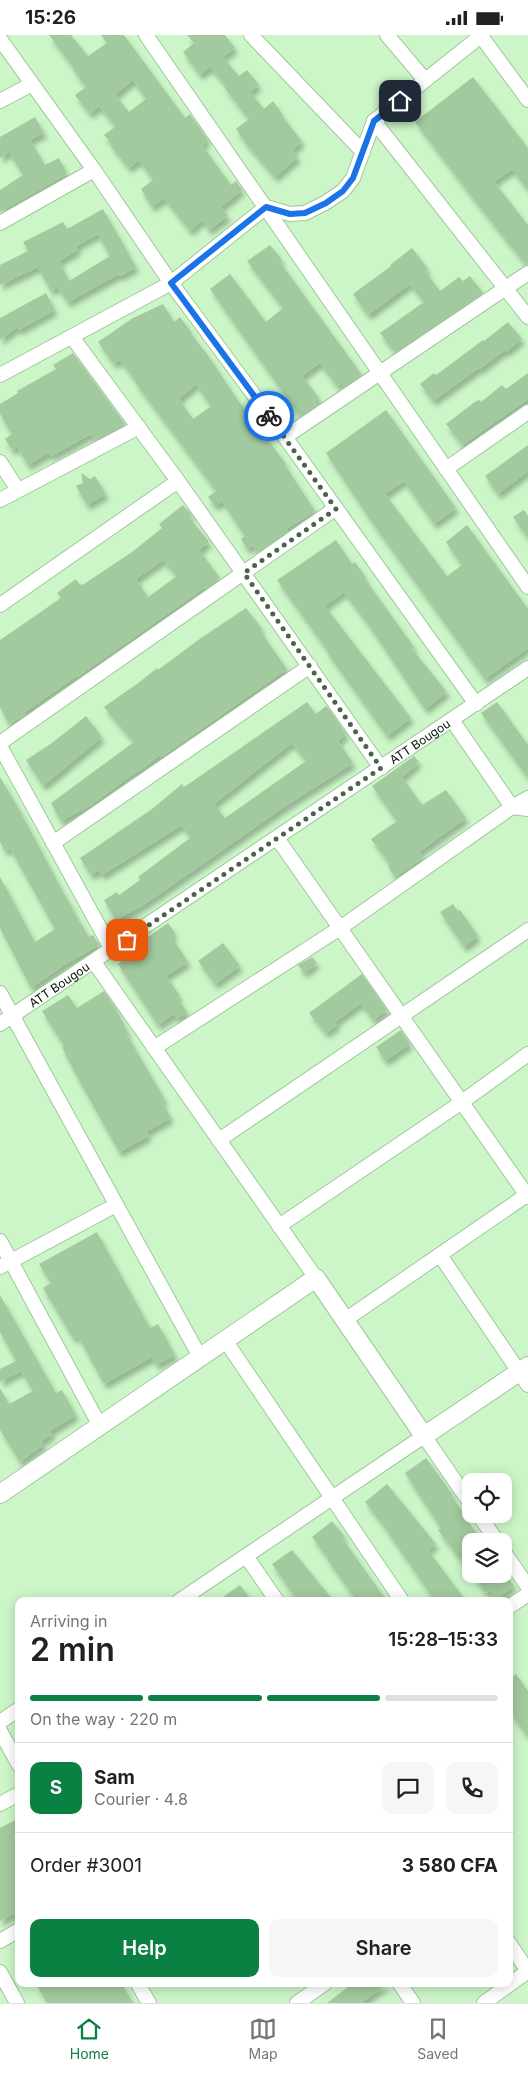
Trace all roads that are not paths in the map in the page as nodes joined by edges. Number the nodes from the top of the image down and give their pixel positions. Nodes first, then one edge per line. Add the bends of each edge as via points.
1 (146, 35) edge
2 (251, 35) edge
3 (387, 35) edge
4 (481, 35) edge
5 (0, 39) edge
6 (425, 80) junction
7 (32, 84) junction
8 (528, 100) edge
9 (0, 101) edge
10 (374, 121) junction
11 (363, 152) junction
12 (94, 171) junction
13 (266, 207) junction
14 (0, 223) edge
15 (528, 273) edge
16 (171, 283) junction
17 (506, 288) junction
18 (528, 317) edge
19 (72, 337) junction
20 (380, 373) junction
21 (0, 375) edge
22 (528, 412) edge
23 (138, 427) junction
24 (285, 437) junction
25 (0, 462) edge
26 (446, 469) junction
27 (178, 481) junction
28 (18, 490) junction
29 (0, 500) edge
30 (336, 509) junction
31 (244, 573) junction
32 (528, 587) edge
33 (0, 605) edge
34 (310, 666) junction
35 (528, 668) edge
36 (476, 704) junction
37 (452, 720) junction
38 (0, 745) edge
39 (381, 768) junction
40 (528, 798) edge
41 (512, 807) junction
42 (528, 809) edge
43 (277, 838) junction
44 (52, 843) junction
45 (340, 928) junction
46 (528, 929) edge
47 (112, 951) junction
48 (94, 962) junction
49 (0, 993) edge
50 (401, 1015) junction
51 (13, 1017) junction
52 (0, 1024) edge
53 (154, 1048) junction
54 (528, 1055) edge
55 (462, 1102) junction
56 (219, 1140) junction
57 (528, 1195) edge
58 (116, 1205) junction
59 (279, 1226) junction
60 (0, 1241) edge
61 (440, 1255) junction
62 (6, 1264) edge
63 (316, 1278) junction
64 (345, 1320) junction
65 (225, 1340) junction
66 (200, 1357) junction
67 (525, 1374) edge
68 (100, 1426) junction
69 (424, 1436) junction
70 (1, 1491) edge
71 (462, 1491) edge
72 (332, 1498) junction
73 (246, 1556) junction
74 (512, 1564) edge
75 (528, 1587) edge
76 (528, 1594) edge
77 (185, 1597) edge
78 (274, 1597) edge
79 (399, 1597) edge
80 (513, 1604) edge
81 (15, 1712) edge
82 (0, 1722) edge
83 (0, 1731) edge
84 (15, 1758) edge
85 (15, 1797) edge
86 (0, 1804) edge
87 (15, 1932) edge
88 (0, 1941) edge
89 (513, 1949) edge
90 (528, 1971) edge
91 (0, 1972) edge
92 (513, 1982) edge
93 (140, 1987) edge
94 (320, 1987) edge
95 (402, 1987) edge
96 (506, 1987) edge
97 (17, 2003) edge
98 (149, 2003) edge
99 (297, 2003) edge
100 (413, 2003) edge
101 (484, 2003) edge

1 - 13 street
2 - 11 street
3 - 6 street
4 - 6 street
4 - 8 street
5 - 7 street
6 - 10 street
7 - 9 street
7 - 12 street
10 - 11 street
10 - 17 street
11 - 13 street via 353,178 343,191 326,203 305,213 290,214
12 - 14 street
12 - 16 street
13 - 16 street
13 - 20 street
15 - 17 street
16 - 19 street
16 - 24 street
17 - 18 street
17 - 20 street
19 - 21 street
19 - 23 street
20 - 24 street
20 - 26 street
22 - 26 street
23 - 27 street
23 - 28 street
24 - 30 street
25 - 28 street
26 - 32 street
27 - 31 street
27 - 33 street
28 - 29 street
30 - 31 street
30 - 36 street
31 - 34 street
31 - 38 street
34 - 39 street
34 - 44 street
35 - 36 street, ATT Bougou
36 - 37 street, ATT Bougou
37 - 39 street, ATT Bougou
37 - 41 street
38 - 44 street
39 - 43 street, ATT Bougou
40 - 41 street
41 - 42 street
41 - 45 street
43 - 45 street
43 - 47 street, ATT Bougou
44 - 47 street
45 - 50 street
45 - 53 street
46 - 50 street
47 - 48 street, ATT Bougou
48 - 51 street, ATT Bougou
48 - 53 street
49 - 51 street
50 - 55 street
50 - 56 street
51 - 52 street, ATT Bougou
51 - 58 street
53 - 56 street
54 - 55 street
55 - 57 street
55 - 59 street
56 - 59 street
57 - 61 street
58 - 62 street
58 - 66 street
59 - 63 street
60 - 62 street
61 - 64 street
61 - 67 street
62 - 68 street
63 - 64 street
63 - 65 street
64 - 69 street
65 - 66 street
65 - 72 street
66 - 68 street
67 - 69 street
68 - 70 street
69 - 71 street
69 - 72 street
72 - 73 street
72 - 79 street
73 - 77 street
73 - 78 street
74 - 75 street
76 - 80 street
81 - 82 street
83 - 84 street
85 - 86 street
87 - 88 street
89 - 90 street
90 - 92 street
91 - 97 street
93 - 98 street
94 - 99 street
95 - 100 street
96 - 101 street

